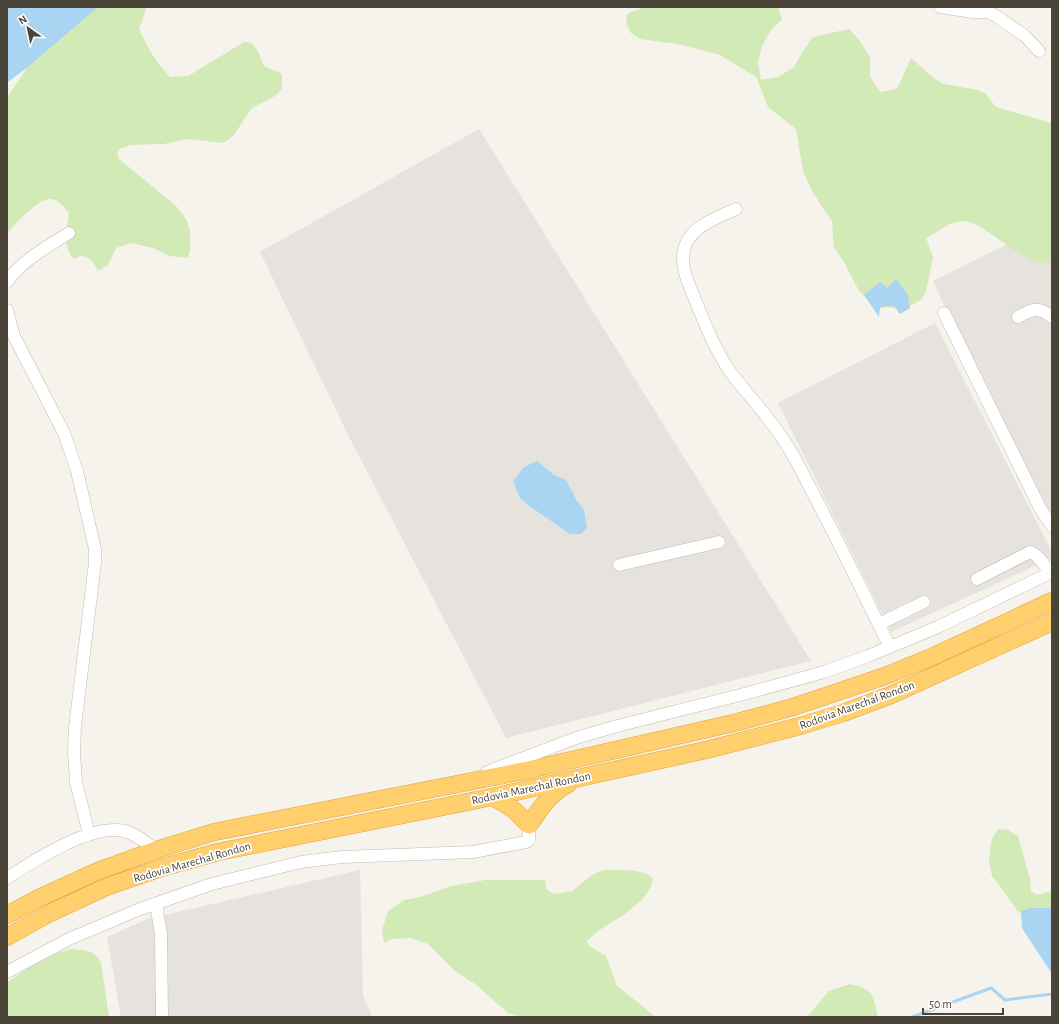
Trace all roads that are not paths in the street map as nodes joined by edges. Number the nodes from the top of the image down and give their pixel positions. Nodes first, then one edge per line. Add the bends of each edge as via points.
1 (940, 7) edge
2 (1039, 51) dead end
3 (736, 209) dead end
4 (69, 233) dead end
5 (7, 282) edge
6 (7, 310) edge
7 (944, 313) dead end
8 (1052, 316) edge
9 (1018, 317) dead end
10 (1052, 526) edge
11 (719, 542) dead end
12 (619, 565) dead end
13 (1051, 573) edge
14 (977, 579) dead end
15 (1052, 601) edge
16 (924, 602) dead end
17 (1052, 622) edge
18 (879, 624) junction
19 (890, 647) junction
20 (581, 777) junction
21 (451, 786) junction
22 (492, 797) junction
23 (529, 825) junction
24 (89, 834) junction
25 (156, 850) junction
26 (7, 878) edge
27 (156, 904) junction
28 (7, 915) edge
29 (7, 937) edge
30 (7, 972) edge
31 (162, 1017) edge

1 - 2 street via 988,12 1025,36
3 - 18 street via 696,229 687,240 683,256 684,270 730,372 792,454
4 - 5 street via 24,263
6 - 24 street via 14,336 64,433 77,471 95,548 74,752 76,782
7 - 10 street via 1040,508
8 - 9 street via 1038,309
11 - 12 street
13 - 14 street via 1033,552 1030,552
13 - 19 street
15 - 21 highway, Rodovia Marechal Rondon via 934,656 885,676 793,707 588,757
16 - 18 street
17 - 20 highway, Rodovia Marechal Rondon via 931,678 843,713 706,750
18 - 19 street
19 - 21 street via 824,672 576,738
20 - 22 highway, Rodovia Marechal Rondon
20 - 23 highway via 552,794
21 - 25 highway, Rodovia Marechal Rondon via 245,825
22 - 23 highway via 507,804
22 - 29 highway, Rodovia Marechal Rondon via 247,845 164,867 106,887 50,913
23 - 27 street via 529,840 519,844 473,852 342,857 301,862 212,884
24 - 25 street via 125,831
24 - 26 street via 51,852
25 - 28 highway, Rodovia Marechal Rondon via 91,874 41,896
27 - 30 street via 69,939
27 - 31 street via 161,934

